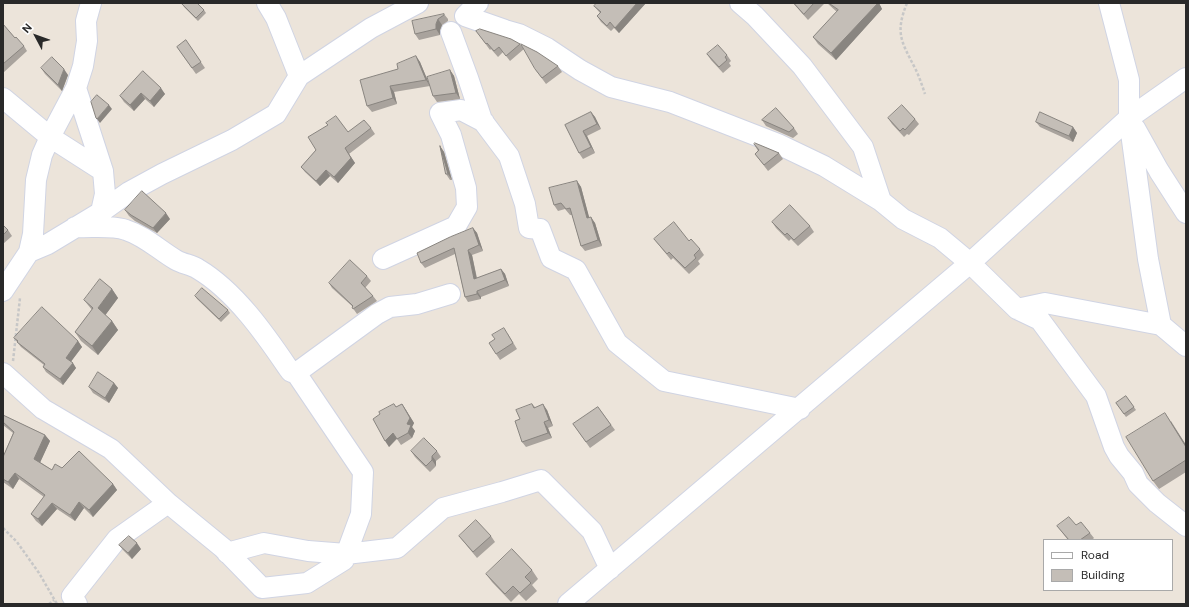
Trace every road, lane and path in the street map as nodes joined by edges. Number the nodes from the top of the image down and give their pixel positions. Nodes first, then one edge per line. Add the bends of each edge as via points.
1 (91, 3) edge
2 (267, 3) edge
3 (418, 3) edge
4 (740, 3) edge
5 (907, 3) edge
6 (1109, 3) edge
7 (470, 7) edge
8 (451, 32) dead end
9 (299, 76) junction
10 (1186, 78) edge
11 (76, 88) junction
12 (925, 94) dead end
13 (3, 98) edge
14 (1129, 118) junction
15 (484, 122) junction
16 (50, 137) junction
17 (103, 171) junction
18 (881, 201) junction
19 (101, 212) junction
20 (1186, 213) edge
21 (75, 227) junction
22 (29, 252) junction
23 (383, 259) dead end
24 (970, 263) junction
25 (11, 293) edge
26 (450, 294) dead end
27 (1017, 309) junction
28 (1160, 325) junction
29 (1186, 346) edge
30 (296, 373) junction
31 (7, 376) edge
32 (800, 409) junction
33 (168, 503) junction
34 (1186, 526) edge
35 (3, 528) edge
36 (227, 553) junction
37 (346, 554) junction
38 (610, 569) junction
39 (54, 600) junction
40 (49, 604) edge
41 (57, 604) edge
42 (77, 604) edge
43 (568, 604) edge

1 - 11 street via 86,21 87,41 83,66
2 - 9 street via 276,18
3 - 9 street via 371,28
4 - 18 street via 802,66 863,147
5 - 12 path via 900,22 902,42
6 - 14 street via 1129,80
7 - 18 street via 505,30 547,48 611,87 670,102 778,144 824,166
8 - 15 street
9 - 19 street via 276,114 232,140 162,174
10 - 14 street
11 - 16 street
11 - 17 street
13 - 16 street
14 - 20 street via 1159,172
14 - 24 street
14 - 28 street via 1148,259
15 - 23 street via 461,110 440,113 451,135 466,188 467,207 456,226
15 - 32 street via 509,156 525,204 529,228 540,229 552,258 576,270 617,343 664,381
16 - 17 street
16 - 22 street via 42,155 36,180 33,234
17 - 19 street via 105,194
18 - 24 street via 903,219 940,238
19 - 21 street
21 - 22 street via 48,244
21 - 30 street via 126,230 211,277 243,308 291,372
22 - 25 street
24 - 27 street
24 - 32 street
25 - 31 path
26 - 30 street via 417,304 390,307
27 - 28 street via 1045,303
27 - 34 street via 1040,320 1096,396 1114,447 1134,473 1138,484
28 - 29 street
30 - 37 street via 363,472 361,514
31 - 33 street via 43,409 111,449
32 - 38 street
33 - 36 street
33 - 42 street via 117,539 72,596
35 - 39 path via 17,542 39,573
36 - 37 street via 264,544
36 - 37 street via 262,588 307,583 344,560
37 - 38 street via 397,548 443,508 541,480 592,531
38 - 43 street
39 - 40 path
39 - 41 path

